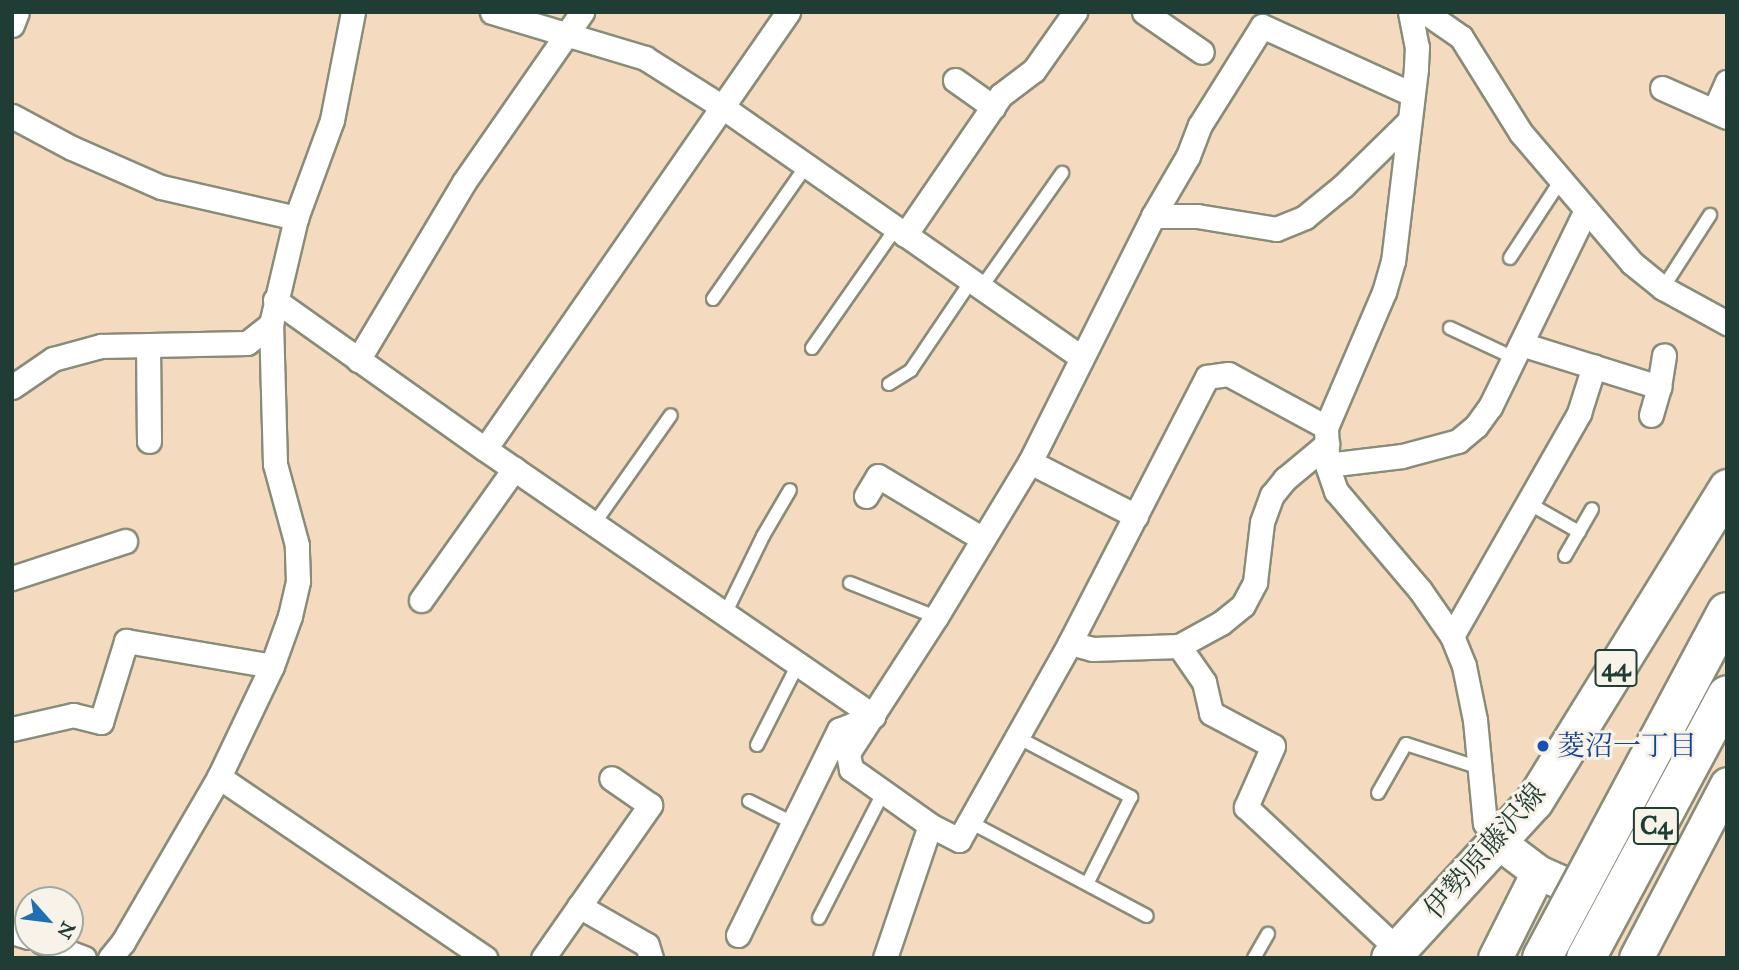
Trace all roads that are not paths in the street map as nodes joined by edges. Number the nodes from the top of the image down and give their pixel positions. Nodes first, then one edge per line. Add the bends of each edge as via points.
1 (17, 12) edge
2 (353, 12) edge
3 (492, 12) edge
4 (582, 12) edge
5 (788, 12) edge
6 (1075, 12) edge
7 (1144, 12) edge
8 (1410, 12) edge
9 (1424, 12) edge
10 (12, 25) edge
11 (567, 35) junction
12 (1202, 52) dead end
13 (955, 80) dead end
14 (1727, 82) edge
15 (1662, 88) dead end
16 (1412, 94) junction
17 (721, 106) junction
18 (993, 107) junction
19 (1720, 114) edge
20 (12, 116) edge
21 (1408, 122) junction
22 (806, 166) junction
23 (1062, 173) dead end
24 (1561, 180) junction
25 (1586, 210) junction
26 (1710, 215) dead end
27 (1153, 216) junction
28 (296, 218) junction
29 (901, 232) junction
30 (1510, 258) dead end
31 (976, 285) junction
32 (1663, 288) junction
33 (713, 299) dead end
34 (275, 300) junction
35 (1727, 323) edge
36 (271, 324) junction
37 (1450, 328) dead end
38 (148, 345) junction
39 (812, 348) dead end
40 (1518, 351) junction
41 (1664, 355) dead end
42 (1081, 358) junction
43 (358, 360) junction
44 (1594, 366) junction
45 (889, 384) dead end
46 (12, 387) edge
47 (1659, 387) junction
48 (671, 415) dead end
49 (1651, 415) dead end
50 (149, 441) dead end
51 (1327, 445) junction
52 (485, 449) junction
53 (1030, 462) junction
54 (514, 469) junction
55 (1727, 488) edge
56 (790, 490) dead end
57 (866, 496) dead end
58 (1528, 503) junction
59 (1592, 509) dead end
60 (1136, 516) junction
61 (594, 524) junction
62 (1579, 532) junction
63 (983, 539) junction
64 (125, 541) dead end
65 (1565, 556) dead end
66 (12, 578) edge
67 (850, 583) dead end
68 (421, 600) dead end
69 (1727, 612) edge
70 (725, 614) junction
71 (936, 617) junction
72 (1451, 636) junction
73 (1070, 643) junction
74 (1179, 646) junction
75 (272, 666) junction
76 (797, 666) junction
77 (1727, 695) edge
78 (873, 716) junction
79 (12, 729) edge
80 (1019, 738) junction
81 (757, 745) dead end
82 (1480, 768) junction
83 (219, 777) junction
84 (611, 778) dead end
85 (1727, 783) edge
86 (884, 791) junction
87 (1378, 793) dead end
88 (748, 801) dead end
89 (970, 821) junction
90 (793, 823) junction
91 (930, 825) junction
92 (1497, 841) junction
93 (1538, 872) junction
94 (1087, 884) junction
95 (579, 906) junction
96 (1147, 916) dead end
97 (819, 918) dead end
98 (1653, 923) junction
99 (1268, 934) dead end
100 (738, 935) dead end
101 (1393, 954) edge
102 (110, 958) edge
103 (485, 958) edge
104 (543, 958) edge
105 (650, 958) edge
106 (885, 958) edge
107 (1254, 958) edge
108 (1494, 958) edge
109 (1542, 958) edge
110 (1586, 958) edge
111 (1636, 958) edge

1 - 10 street
2 - 28 street via 332,120
3 - 11 street
4 - 11 street
5 - 17 street
6 - 18 street via 1034,70 1001,95
7 - 12 street
8 - 16 street via 1417,47
9 - 24 street via 1461,37 1521,132
11 - 17 street via 645,58
11 - 43 street via 464,182
13 - 18 street
14 - 19 street
15 - 19 street
16 - 21 street
16 - 27 street via 1262,26 1200,125 1188,156
17 - 22 street
17 - 52 street
18 - 29 street
20 - 28 street via 161,187
21 - 27 street via 1305,217 1276,229 1197,216
21 - 51 street via 1393,261
22 - 29 street
22 - 33 lane
23 - 31 lane
24 - 25 street
24 - 30 lane
25 - 32 street via 1632,263
25 - 40 street
26 - 32 lane
27 - 42 street
28 - 34 street
29 - 31 street
29 - 39 lane
31 - 42 street
31 - 45 lane via 911,370
32 - 35 street
34 - 36 street
34 - 43 street
36 - 38 street via 247,343
36 - 75 street via 275,464 297,545 298,580
37 - 40 lane
38 - 46 street via 101,346 53,359
38 - 50 street
40 - 44 street
40 - 51 street via 1490,407 1458,441 1402,456
41 - 47 street
42 - 53 street
43 - 52 street
44 - 47 street
44 - 58 street via 1579,412
47 - 49 street
48 - 61 lane
51 - 60 street via 1228,374 1207,377
51 - 72 street via 1336,491 1420,590
51 - 74 street via 1284,479 1272,495 1262,522 1255,582 1243,605
52 - 54 street
53 - 60 street
53 - 63 street
54 - 61 street
54 - 68 street
55 - 92 main road, 伊勢原藤沢線 / 44 via 1534,801
56 - 70 lane
57 - 63 street via 878,477
58 - 62 lane
58 - 72 street
59 - 62 lane
60 - 73 street
61 - 70 street
62 - 65 lane
63 - 71 street
64 - 66 street
67 - 71 lane
69 - 109 highway, C4, bridge
70 - 76 street
71 - 78 street
72 - 82 street via 1464,666
73 - 74 street via 1092,649
73 - 80 street
74 - 101 street via 1204,682 1211,713 1273,746 1246,807
75 - 79 street via 125,641 101,722 73,715
75 - 83 street
76 - 78 street
76 - 81 lane
77 - 110 highway, C4, bridge
78 - 86 street via 849,753 852,769
78 - 90 street via 839,730
80 - 89 street
80 - 94 lane via 1132,797
82 - 87 lane via 1406,744
82 - 92 street via 1485,823
83 - 102 street via 124,942
83 - 103 street
84 - 95 street via 650,806
85 - 98 street
86 - 91 street
86 - 97 lane
88 - 90 lane
89 - 91 street via 959,840
89 - 94 lane
90 - 100 street
91 - 106 street
92 - 93 street
92 - 101 main road, 伊勢原藤沢線 / 44
93 - 98 street
93 - 108 street
94 - 96 lane
95 - 104 street
95 - 105 street via 647,945
98 - 111 street
99 - 107 lane

